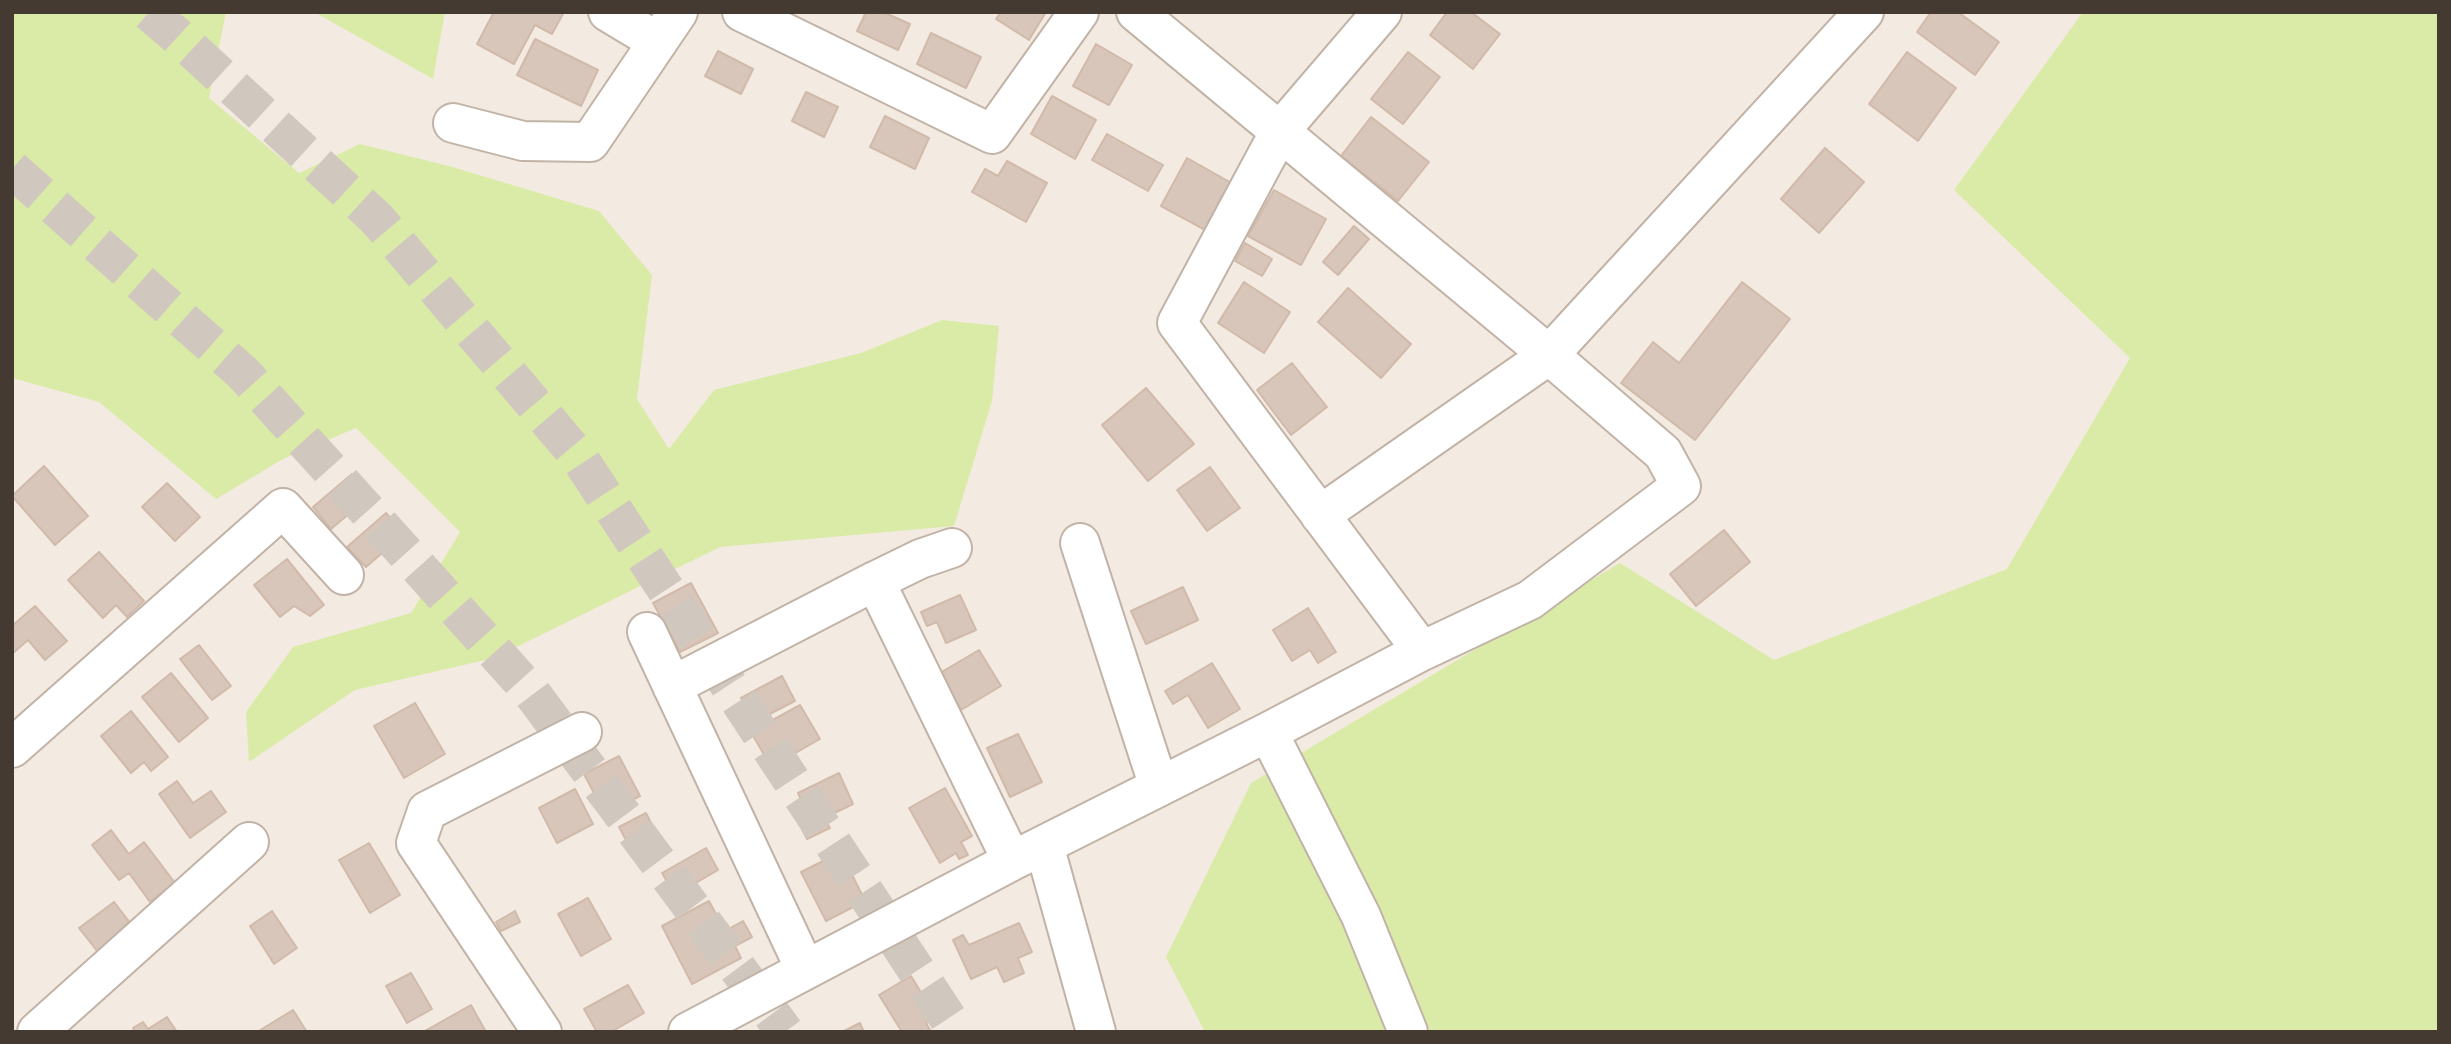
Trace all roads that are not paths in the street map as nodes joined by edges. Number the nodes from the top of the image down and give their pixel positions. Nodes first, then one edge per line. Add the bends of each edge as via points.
1 (608, 12) edge
2 (742, 12) edge
3 (1079, 12) edge
4 (1136, 12) edge
5 (1382, 12) edge
6 (1864, 12) edge
7 (668, 27) edge
8 (453, 123) dead end
9 (1280, 131) junction
10 (1549, 355) junction
11 (1320, 515) junction
12 (1080, 543) dead end
13 (952, 548) dead end
14 (344, 575) dead end
15 (876, 582) junction
16 (647, 632) dead end
17 (1422, 651) junction
18 (672, 685) junction
19 (582, 732) dead end
20 (1268, 732) junction
21 (12, 748) edge
22 (1160, 787) junction
23 (249, 842) dead end
24 (1028, 853) junction
25 (805, 969) junction
26 (37, 1032) edge
27 (542, 1032) edge
28 (688, 1032) edge
29 (1096, 1032) edge
30 (1409, 1032) edge

1 - 7 street
2 - 3 street via 992,134
4 - 9 street
5 - 9 street
6 - 10 street
7 - 8 street via 590,142 523,141
9 - 10 street
9 - 11 street via 1177,323
10 - 11 street
10 - 17 street via 1662,453 1681,486 1530,600
11 - 17 street
12 - 22 street
13 - 15 street
14 - 21 street via 283,508
15 - 18 street
15 - 24 street
16 - 18 street
17 - 20 street
18 - 25 street
19 - 27 street via 427,811 416,843
20 - 22 street
20 - 30 street via 1361,916
22 - 24 street
23 - 26 street
24 - 25 street
24 - 29 street
25 - 28 street

